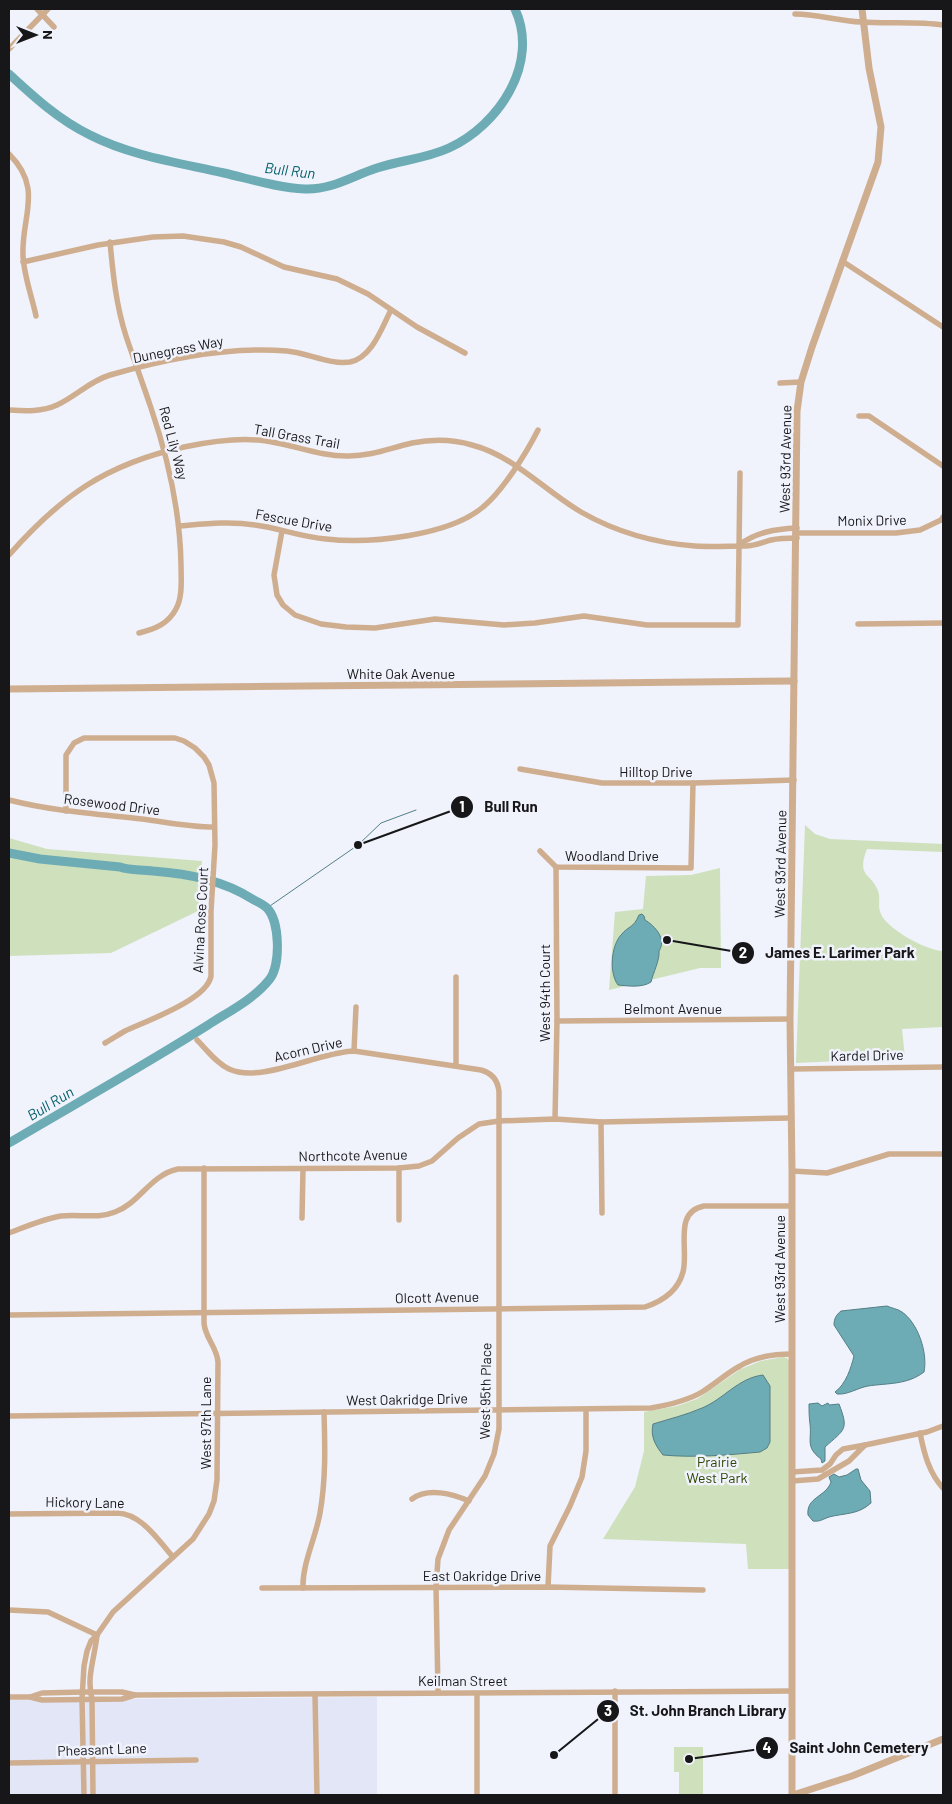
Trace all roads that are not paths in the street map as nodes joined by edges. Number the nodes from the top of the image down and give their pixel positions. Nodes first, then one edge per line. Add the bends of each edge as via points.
1 (37, 9) edge
2 (48, 9) edge
3 (862, 9) edge
4 (795, 14) dead end
5 (43, 15) junction
6 (862, 22) junction
7 (943, 25) edge
8 (54, 27) dead end
9 (9, 49) edge
10 (9, 154) edge
11 (110, 242) junction
12 (842, 261) junction
13 (23, 262) junction
14 (391, 310) junction
15 (36, 316) dead end
16 (943, 327) edge
17 (465, 353) dead end
18 (138, 369) junction
19 (801, 382) junction
20 (780, 383) dead end
21 (9, 410) edge
22 (859, 416) dead end
23 (538, 430) dead end
24 (164, 452) junction
25 (516, 466) junction
26 (943, 466) edge
27 (740, 473) dead end
28 (943, 519) edge
29 (179, 526) junction
30 (282, 531) junction
31 (797, 533) junction
32 (739, 545) junction
33 (9, 555) edge
34 (943, 623) edge
35 (858, 624) dead end
36 (140, 634) dead end
37 (794, 681) junction
38 (9, 689) edge
39 (520, 769) dead end
40 (794, 780) junction
41 (693, 783) junction
42 (9, 800) edge
43 (66, 811) junction
44 (214, 827) junction
45 (540, 851) dead end
46 (556, 867) junction
47 (456, 977) dead end
48 (356, 1007) dead end
49 (790, 1019) junction
50 (557, 1021) junction
51 (197, 1040) dead end
52 (106, 1043) dead end
53 (354, 1051) junction
54 (456, 1066) junction
55 (943, 1067) edge
56 (791, 1069) junction
57 (494, 1077) joint
58 (791, 1118) junction
59 (499, 1120) junction
60 (555, 1120) junction
61 (601, 1122) junction
62 (943, 1154) edge
63 (204, 1168) junction
64 (399, 1168) junction
65 (303, 1169) junction
66 (792, 1171) junction
67 (792, 1206) junction
68 (602, 1213) dead end
69 (302, 1218) dead end
70 (399, 1220) dead end
71 (9, 1233) edge
72 (499, 1309) junction
73 (204, 1313) junction
74 (9, 1315) edge
75 (792, 1354) junction
76 (499, 1410) junction
77 (586, 1410) junction
78 (324, 1412) junction
79 (218, 1413) junction
80 (9, 1416) edge
81 (943, 1426) edge
82 (920, 1433) junction
83 (865, 1445) junction
84 (838, 1453) junction
85 (846, 1463) junction
86 (827, 1470) junction
87 (792, 1472) junction
88 (792, 1481) junction
89 (943, 1488) edge
90 (412, 1499) dead end
91 (469, 1501) junction
92 (9, 1514) edge
93 (173, 1557) junction
94 (436, 1587) junction
95 (548, 1587) junction
96 (262, 1588) dead end
97 (303, 1588) junction
98 (703, 1590) dead end
99 (9, 1610) edge
100 (98, 1635) junction
101 (615, 1691) junction
102 (792, 1691) junction
103 (438, 1692) junction
104 (315, 1694) junction
105 (477, 1694) junction
106 (87, 1696) junction
107 (9, 1697) edge
108 (943, 1739) edge
109 (196, 1760) dead end
110 (83, 1762) junction
111 (93, 1762) junction
112 (9, 1763) edge
113 (84, 1795) edge
114 (93, 1795) edge
115 (317, 1795) edge
116 (477, 1795) edge
117 (615, 1795) edge
118 (792, 1795) edge

1 - 5 street
2 - 5 street
3 - 6 street, West 93rd Avenue
4 - 6 street
5 - 8 street
5 - 9 street
6 - 7 street
6 - 12 street, West 93rd Avenue via 880,114 881,139 878,162
10 - 13 street via 22,170 28,189
11 - 13 street
11 - 14 street via 172,236 224,242 284,267 337,279
11 - 18 street, Red Lily Way via 119,312
12 - 16 street
12 - 19 street, West 93rd Avenue
13 - 15 street
14 - 17 street
14 - 18 street, Dunegrass Way via 360,360 340,362 287,351 221,352
18 - 21 street, Dunegrass Way via 102,378 46,409
18 - 24 street, Red Lily Way
19 - 20 street
19 - 31 street, West 93rd Avenue via 797,411
22 - 26 street via 869,416
23 - 25 street, Fescue Drive
24 - 25 street, Tall Grass Trail via 221,440 251,440 329,455 354,456 444,440 480,447
24 - 29 street, Red Lily Way
24 - 33 street, Tall Grass Trail via 121,466 79,489 48,514
25 - 30 street, Fescue Drive via 492,499 478,511 434,530 355,541
25 - 32 street, Tall Grass Trail via 575,508 620,530 682,545
27 - 32 street
28 - 31 street, Monix Drive via 920,530 896,533
29 - 30 street, Fescue Drive via 234,523
29 - 36 street, Red Lily Way via 181,582 178,605 163,624
30 - 32 street via 274,580 283,605 301,618 356,628 435,619 523,624 584,616 647,625 738,625
31 - 32 street, Tall Grass Trail via 750,546
31 - 32 street, Tall Grass Trail via 763,532
31 - 37 street, West 93rd Avenue
34 - 35 street
37 - 38 street, White Oak Avenue
37 - 40 street, West 93rd Avenue
39 - 41 street, Hilltop Drive via 602,783
40 - 41 street, Hilltop Drive
40 - 49 street, West 93rd Avenue
41 - 46 street, Woodland Drive via 691,868
42 - 43 street, Rosewood Drive
43 - 44 street, Rosewood Drive
43 - 44 street, Alvina Rose Court via 66,755 74,743 84,738 167,737 192,746 209,765 214,783
44 - 52 street, Alvina Rose Court via 208,983 188,1001
45 - 46 street, Woodland Drive
46 - 50 street, West 94th Court
47 - 54 street
48 - 53 street
49 - 50 street, Belmont Avenue
49 - 56 street, West 93rd Avenue
50 - 60 street, West 94th Court
51 - 53 street, Acorn Drive via 225,1067 245,1074
53 - 54 street, Acorn Drive
54 - 57 street, Acorn Drive via 485,1071
55 - 56 street, Kardel Drive
56 - 58 street, West 93rd Avenue
57 - 59 street, West 95th Place via 499,1087
58 - 61 street, Northcote Avenue
58 - 66 street, West 93rd Avenue
59 - 60 street, Northcote Avenue
59 - 64 street, Northcote Avenue via 479,1124 432,1161
59 - 72 street, West 95th Place
60 - 61 street, Northcote Avenue
61 - 68 street
62 - 66 street via 889,1154 827,1173
63 - 65 street, Northcote Avenue
63 - 71 street, Northcote Avenue via 165,1173 112,1214 57,1217
63 - 73 street, West 97th Lane
64 - 65 street, Northcote Avenue
64 - 70 street
65 - 69 street
66 - 67 street, West 93rd Avenue
67 - 72 street, Olcott Avenue via 704,1206 691,1210 686,1217 680,1282 665,1299 651,1306 633,1309
67 - 75 street, West 93rd Avenue
72 - 73 street, Olcott Avenue
72 - 76 street, West 95th Place
73 - 74 street, Olcott Avenue
73 - 79 street, West 97th Lane via 205,1331 217,1354
75 - 77 street, West Oakridge Drive via 751,1360 701,1393 664,1406
75 - 87 street, West 93rd Avenue
76 - 77 street, West Oakridge Drive
76 - 78 street, West Oakridge Drive
76 - 91 street, West 95th Place via 494,1454
77 - 95 street via 582,1477 550,1546
78 - 79 street, West Oakridge Drive
78 - 97 street via 322,1498 316,1533 303,1574
79 - 80 street, West Oakridge Drive
79 - 93 street, West 97th Lane via 217,1480 212,1508 197,1534
81 - 82 street
82 - 83 street
82 - 89 street via 932,1474
83 - 84 street
83 - 85 street
84 - 85 street via 844,1456
84 - 86 street
85 - 86 street
86 - 87 street
86 - 88 street via 812,1480
87 - 88 street, West 93rd Avenue
88 - 102 street, West 93rd Avenue
90 - 91 street via 424,1494 453,1494
91 - 94 street, West 95th Place via 442,1545
92 - 93 street, Hickory Lane via 128,1514 141,1522
93 - 100 street, West 97th Lane via 113,1612
94 - 95 street, East Oakridge Drive
94 - 97 street, East Oakridge Drive
94 - 103 street, West 95th Place
95 - 98 street, East Oakridge Drive
96 - 97 street, East Oakridge Drive
99 - 100 street via 48,1612
100 - 106 street, West 97th Lane via 91,1641 86,1657
101 - 102 street, Keilman Street
101 - 105 street, Keilman Street
101 - 117 street
102 - 118 street, West 93rd Avenue
103 - 104 street, Keilman Street
103 - 105 street, Keilman Street
104 - 106 street, Keilman Street via 135,1695 127,1692
104 - 115 street
105 - 116 street
106 - 107 street, Keilman Street via 42,1694
106 - 110 street, West 97th Lane
106 - 111 street, West 97th Lane
108 - 118 street via 852,1776
109 - 111 street, Pheasant Lane
110 - 111 street, Pheasant Lane
110 - 112 street, Pheasant Lane
110 - 113 street, West 97th Lane
111 - 114 street, West 97th Lane

